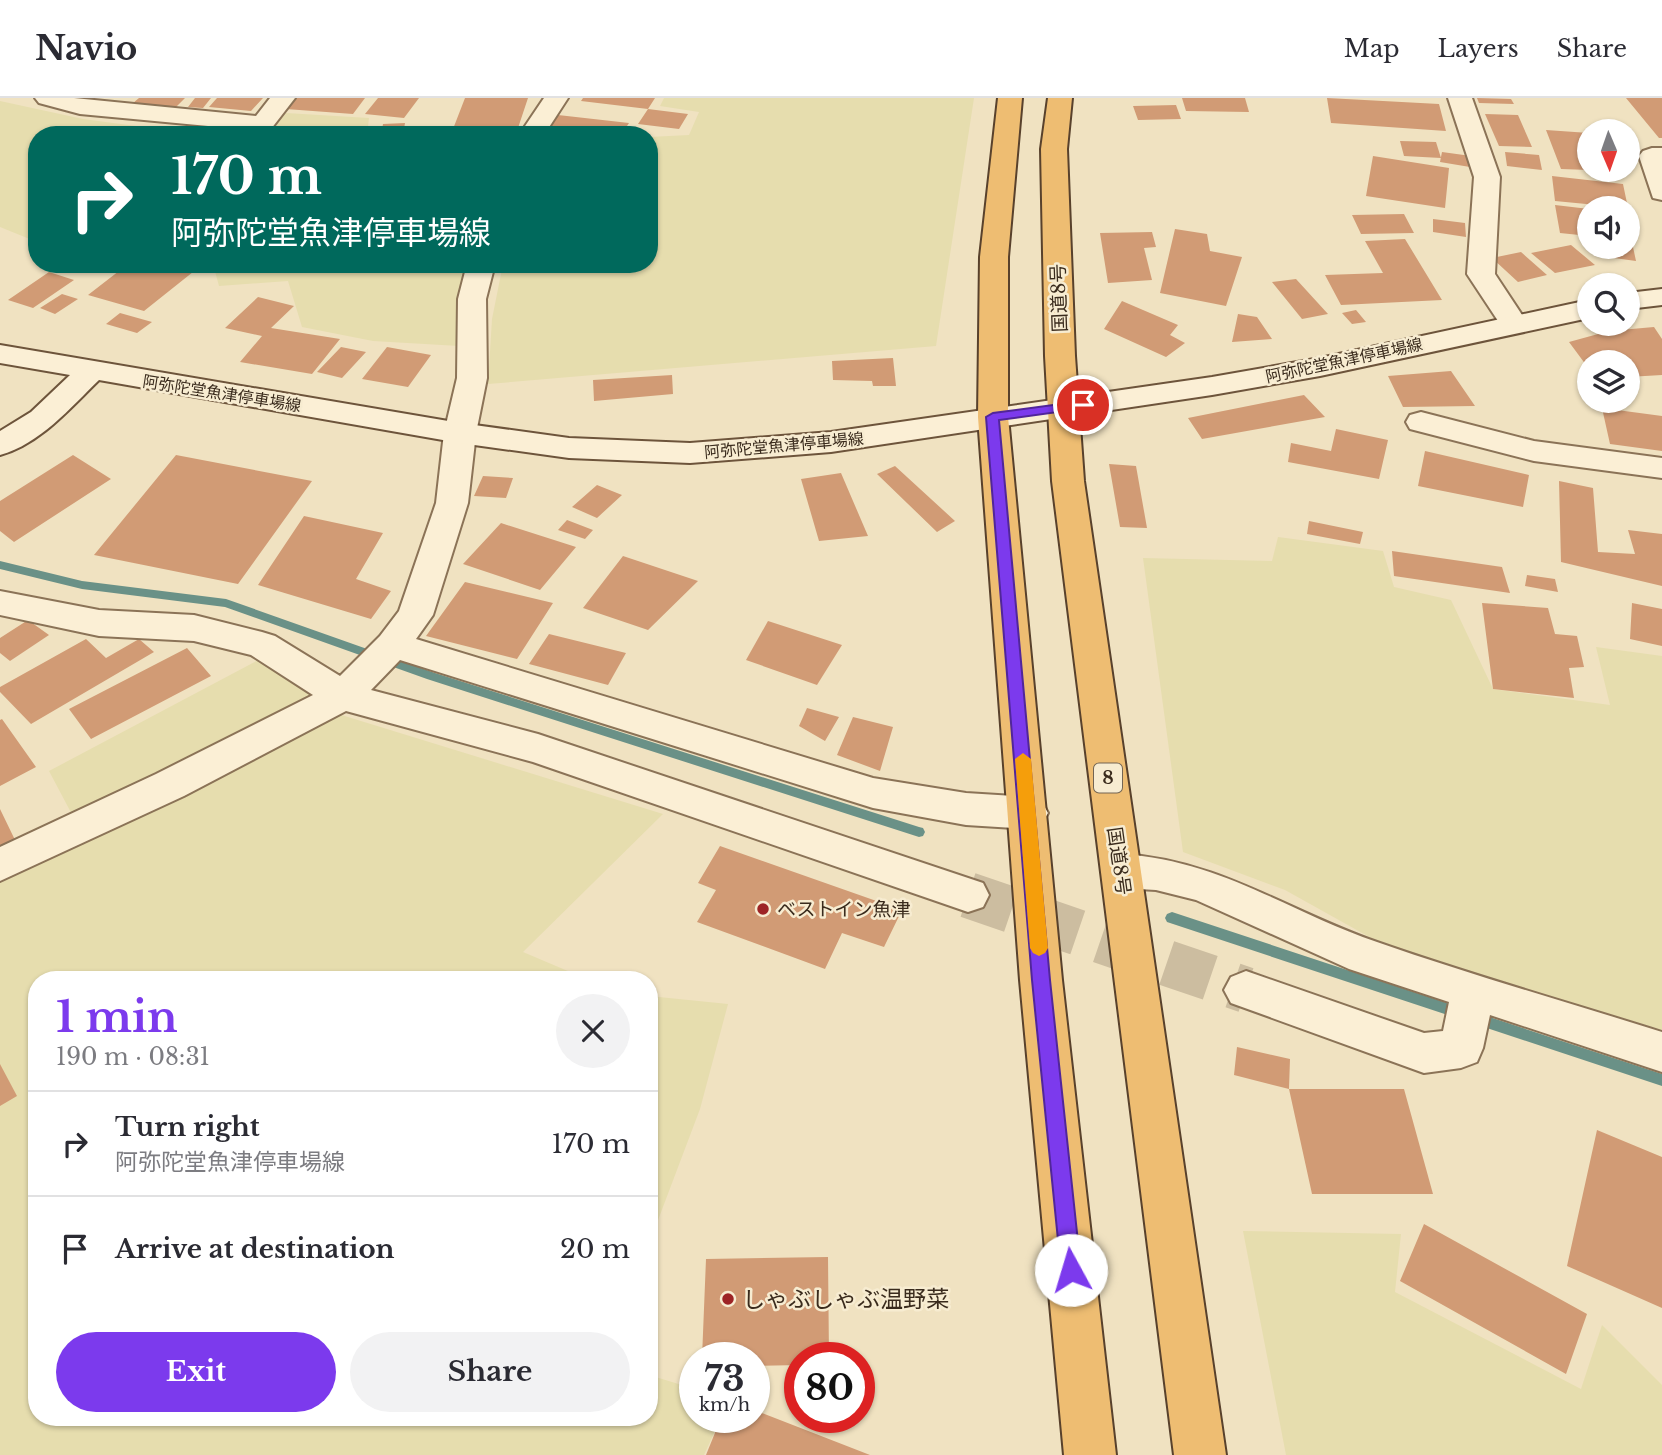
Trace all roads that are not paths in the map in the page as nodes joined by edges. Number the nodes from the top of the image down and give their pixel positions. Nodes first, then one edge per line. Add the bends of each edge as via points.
1 (47, 98) edge
2 (283, 98) edge
3 (556, 98) edge
4 (1010, 98) edge
5 (1060, 98) edge
6 (1460, 98) edge
7 (95, 103) edge
8 (537, 126) edge
9 (1662, 156) edge
10 (1662, 192) edge
11 (479, 273) edge
12 (1662, 297) edge
13 (1640, 300) edge
14 (1577, 311) edge
15 (1514, 324) junction
16 (0, 354) edge
17 (90, 372) junction
18 (1064, 408) junction
19 (993, 417) junction
20 (1421, 422) dead end
21 (460, 433) junction
22 (0, 445) edge
23 (1662, 468) edge
24 (0, 603) edge
25 (393, 645) junction
26 (344, 696) junction
27 (1028, 813) junction
28 (0, 865) edge
29 (1121, 871) junction
30 (968, 895) tunnel mouth
31 (1246, 990) tunnel mouth
32 (1473, 993) junction
33 (1662, 1052) edge
34 (1090, 1455) edge
35 (1200, 1455) edge

1 - 7 street
2 - 7 street via 262,124
3 - 8 street
4 - 19 highway via 1002,152 990,358
5 - 18 highway, 国道8号 / 8 via 1054,149
6 - 15 street via 1486,177 1481,274
9 - 10 street via 1652,156
11 - 21 street via 472,299 472,378
12 - 13 street
14 - 15 street, 阿弥陀堂魚津停車場線
15 - 18 street, 阿弥陀堂魚津停車場線 via 1320,367
16 - 17 street, 阿弥陀堂魚津停車場線
17 - 21 street, 阿弥陀堂魚津停車場線
17 - 22 street via 42,419
18 - 19 street, 阿弥陀堂魚津停車場線
18 - 29 highway, 国道8号 / 8 via 1068,481
19 - 21 street, 阿弥陀堂魚津停車場線 via 831,442 690,453 569,448
19 - 27 highway
20 - 23 street via 1534,451
21 - 25 street via 452,503 415,615
24 - 26 street via 99,623 194,628 262,645
25 - 26 street
25 - 27 street via 873,793 966,809
26 - 28 street
26 - 30 street via 538,749
27 - 34 highway
29 - 32 street via 1204,884 1364,956
29 - 35 highway, 国道8号 / 8
31 - 32 street via 1424,1053 1461,1048
32 - 33 street

